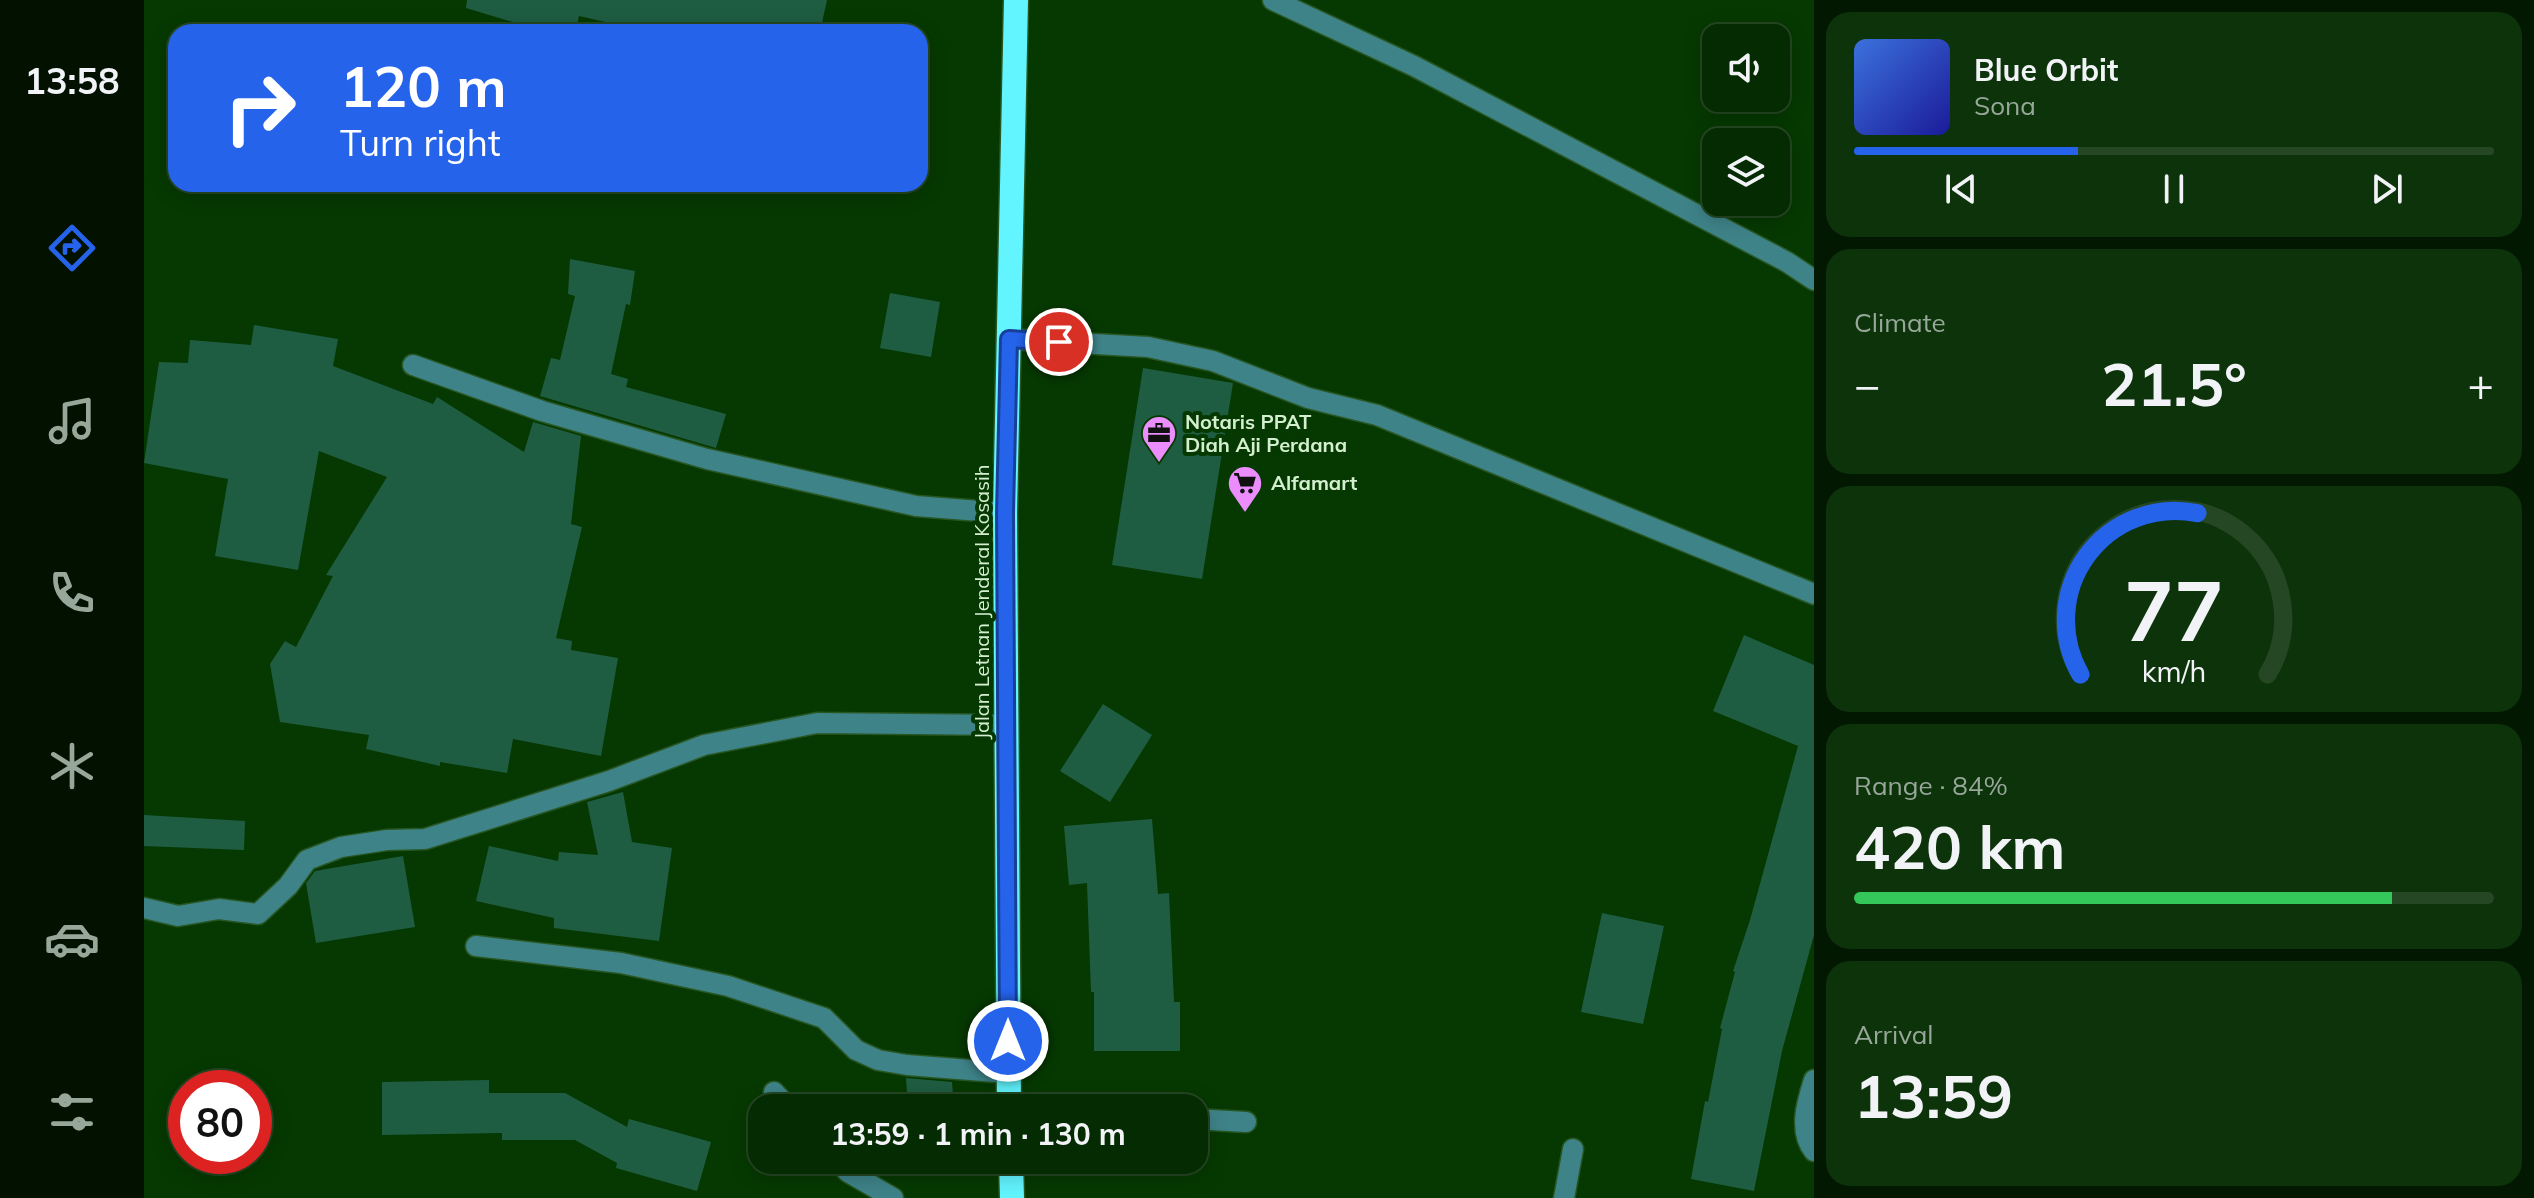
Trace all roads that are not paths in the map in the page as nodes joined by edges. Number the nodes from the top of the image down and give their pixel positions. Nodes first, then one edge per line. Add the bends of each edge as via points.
1 (1016, 0) edge
2 (1273, 0) edge
3 (1814, 280) edge
4 (1009, 339) junction
5 (413, 365) dead end
6 (1005, 513) junction
7 (1814, 594) edge
8 (1006, 725) junction
9 (144, 908) edge
10 (476, 946) dead end
11 (1008, 1073) junction
12 (1814, 1080) edge
13 (1009, 1094) edge
14 (1208, 1120) edge
15 (1246, 1122) dead end
16 (1573, 1149) dead end
17 (1814, 1151) edge
18 (851, 1174) edge
19 (1011, 1174) edge
20 (893, 1198) edge
21 (1012, 1198) edge
22 (1564, 1198) edge

1 - 4 highway, Jalan Letnan Jenderal Kosasih
2 - 3 street via 1414,66
4 - 6 highway, Jalan Letnan Jenderal Kosasih
4 - 7 street via 1148,347 1213,361 1308,398 1377,415
5 - 6 street via 542,411 707,459 916,506
6 - 8 highway, Jalan Letnan Jenderal Kosasih
8 - 9 street via 817,723 704,745 425,839 341,847 307,860 258,914 219,909 178,916
8 - 11 highway, Jalan Letnan Jenderal Kosasih
10 - 11 street via 621,963 707,981 824,1018 856,1050 878,1060
11 - 13 highway, Jalan Letnan Jenderal Kosasih
12 - 17 street via 1804,1124
14 - 15 street
16 - 22 street
18 - 20 street
19 - 21 highway

